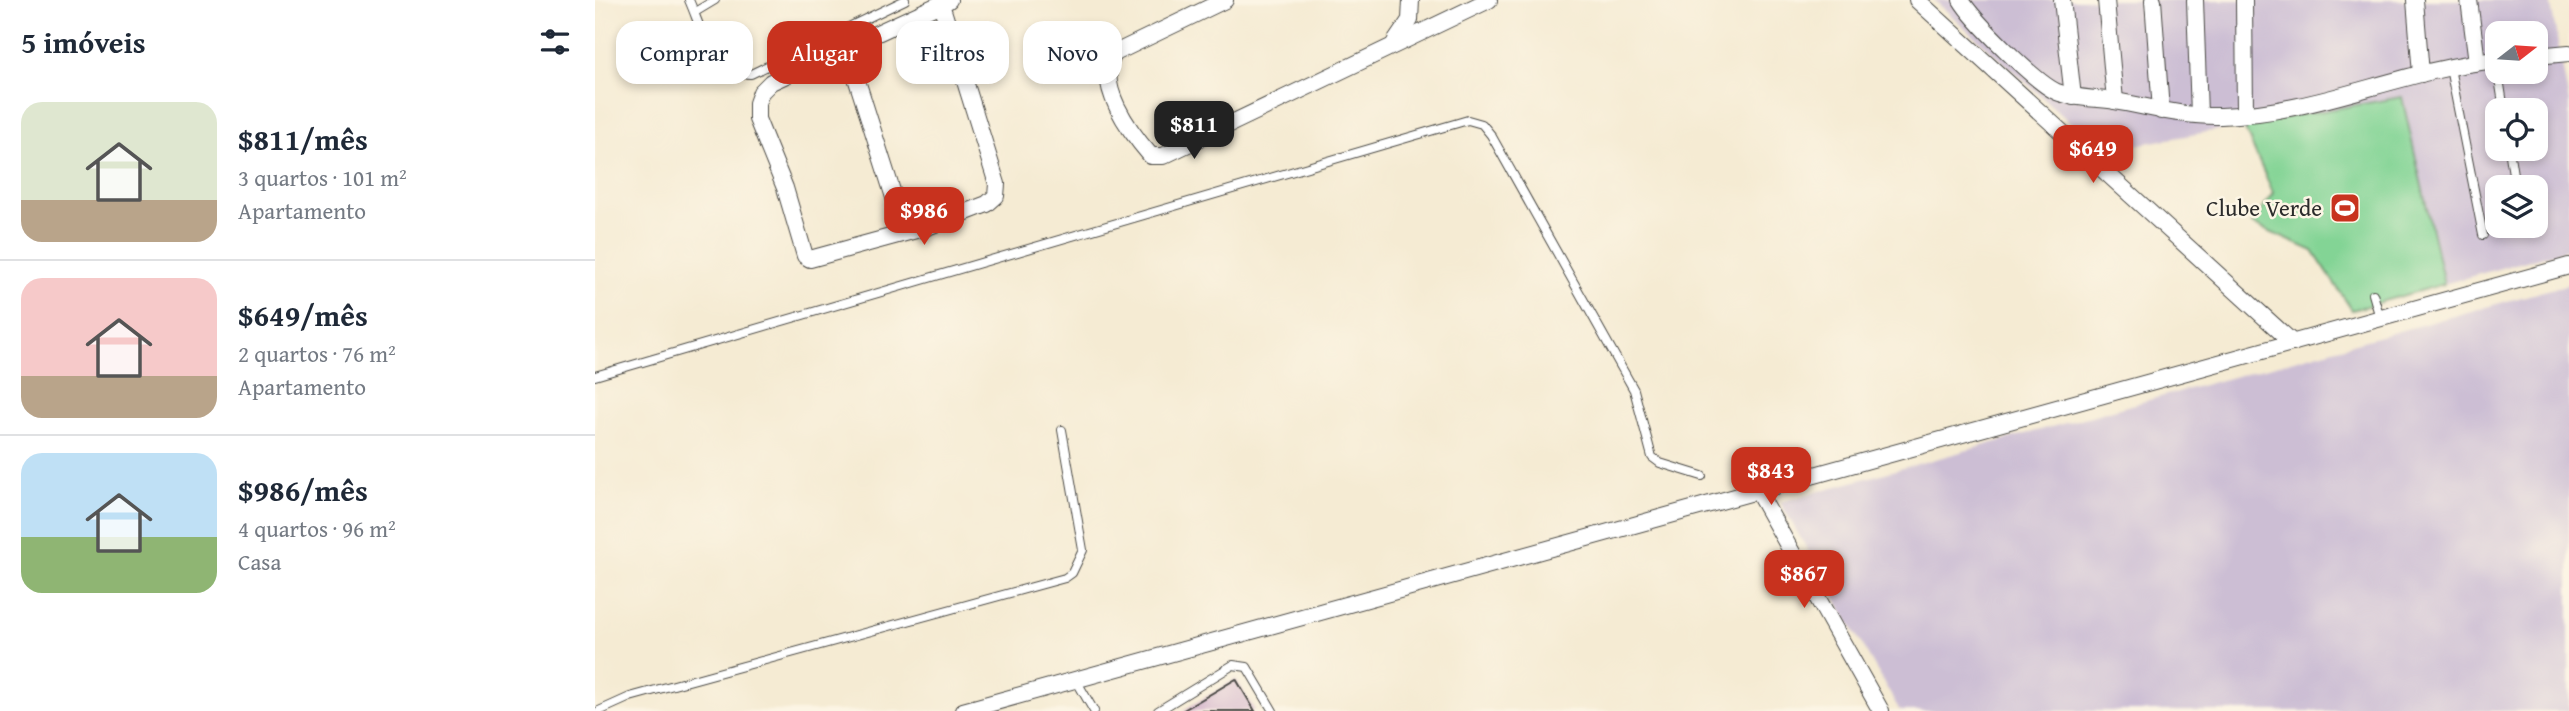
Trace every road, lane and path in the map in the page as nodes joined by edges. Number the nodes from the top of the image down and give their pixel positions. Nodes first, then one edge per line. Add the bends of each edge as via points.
1 (689, 0) edge
2 (715, 0) edge
3 (905, 0) edge
4 (1225, 0) edge
5 (1411, 0) edge
6 (1489, 0) edge
7 (1917, 0) edge
8 (1961, 0) edge
9 (2062, 0) edge
10 (2106, 0) edge
11 (2153, 0) edge
12 (2195, 0) edge
13 (2244, 0) edge
14 (2415, 0) edge
15 (2469, 0) edge
16 (945, 2) edge
17 (695, 12) junction
18 (882, 30) edge
19 (1393, 44) junction
20 (2569, 53) edge
21 (2548, 55) edge
22 (2477, 62) junction
23 (2485, 63) edge
24 (2450, 68) junction
25 (2421, 74) junction
26 (770, 84) edge
27 (858, 84) edge
28 (2073, 97) junction
29 (2115, 101) junction
30 (2161, 111) junction
31 (2245, 114) junction
32 (2199, 115) junction
33 (905, 232) junction
34 (2483, 235) dead end
35 (2569, 266) edge
36 (2373, 294) dead end
37 (2380, 318) junction
38 (2293, 343) junction
39 (595, 376) edge
40 (1062, 430) dead end
41 (1702, 476) dead end
42 (1758, 492) junction
43 (1076, 680) junction
44 (599, 711) edge
45 (963, 711) edge
46 (1094, 711) edge
47 (1158, 711) edge
48 (1273, 711) edge
49 (1881, 711) edge

1 - 17 lane
2 - 17 lane
3 - 17 lane via 751,74 735,74 715,59
4 - 19 street via 1115,53 1109,61 1112,93 1132,134 1151,156 1163,156
5 - 19 street via 1410,20
6 - 19 street
7 - 38 street
8 - 28 street via 2038,79
9 - 28 street
10 - 29 street
11 - 30 street
12 - 32 street
13 - 31 street
14 - 25 street
15 - 22 street
16 - 18 street
16 - 33 street via 997,184 996,196 964,214
20 - 21 street
22 - 23 street
22 - 24 street
24 - 25 street
24 - 34 lane
25 - 31 street via 2315,103
26 - 33 street via 757,103 757,119 785,188 805,256 817,260
27 - 33 street
28 - 29 street
29 - 30 street
30 - 32 street
31 - 32 street
35 - 37 street
36 - 37 lane
37 - 38 street
38 - 42 street
39 - 41 lane via 1468,120 1482,124 1491,135 1638,399 1652,457
40 - 44 lane via 1083,550 1065,578 630,696
42 - 43 street
42 - 49 street
43 - 45 street
43 - 46 lane
47 - 48 lane via 1241,664

